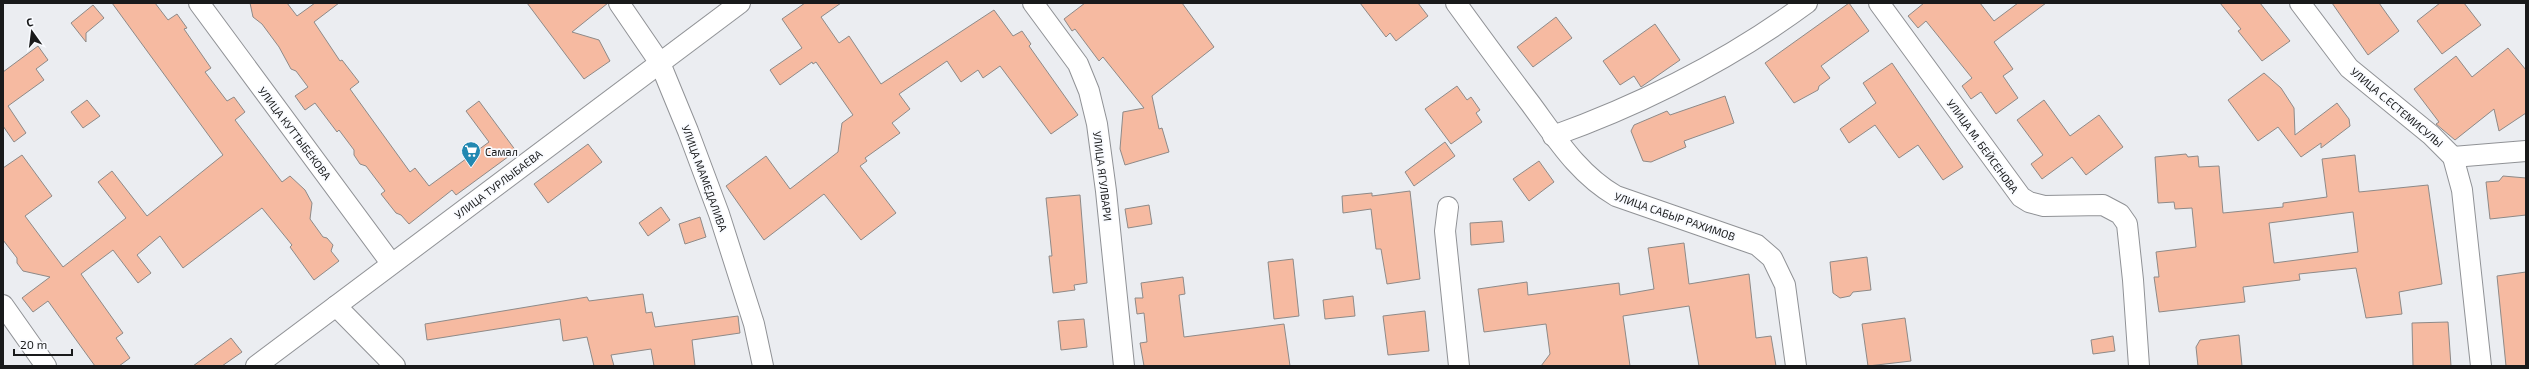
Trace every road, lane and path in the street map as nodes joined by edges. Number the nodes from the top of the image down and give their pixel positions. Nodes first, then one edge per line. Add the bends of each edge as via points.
1 (199, 3) edge
2 (619, 3) edge
3 (740, 3) edge
4 (1033, 3) edge
5 (1456, 3) edge
6 (1807, 3) edge
7 (1879, 3) edge
8 (2300, 3) edge
9 (660, 63) junction
10 (1553, 136) junction
11 (2526, 151) edge
12 (2453, 157) junction
13 (1448, 207) dead end
14 (391, 263) junction
15 (3, 305) edge
16 (336, 306) junction
17 (46, 366) edge
18 (256, 366) edge
19 (396, 366) edge
20 (763, 366) edge
21 (1124, 366) edge
22 (1459, 366) edge
23 (1796, 366) edge
24 (2139, 366) edge
25 (2481, 366) edge

1 - 14 street, УЛИЦА КУТТЫБЕКОВА
2 - 9 street, УЛИЦА МАМЕДАЛИВА
3 - 9 street, УЛИЦА ТУРЛЫБАЕВА
4 - 21 street, УЛИЦА ЯГУЛВАРИ via 1078,64 1089,90 1097,124 1106,190
5 - 10 street, УЛИЦА САБЫР РАХИМОВ
6 - 10 street via 1783,21 1698,71 1585,124
7 - 24 street, УЛИЦА М. БЕЙСЕНОВА via 2020,197 2044,206 2103,205 2120,214 2127,224 2128,231
8 - 12 street, УЛИЦА С.ЕСТЕМИСУЛЫ via 2349,68 2432,135
9 - 14 street, УЛИЦА ТУРЛЫБАЕВА
9 - 20 street, УЛИЦА МАМЕДАЛИВА via 719,214 754,324
10 - 23 street, УЛИЦА САБЫР РАХИМОВ via 1581,170 1597,185 1616,196 1757,245 1772,258 1785,285
11 - 12 street
12 - 25 street, УЛИЦА С.ЕСТЕМИСУЛЫ via 2462,190
13 - 22 street via 1446,247
14 - 16 street, УЛИЦА ТУРЛЫБАЕВА
15 - 17 street
16 - 18 street, УЛИЦА ТУРЛЫБАЕВА
16 - 19 street

